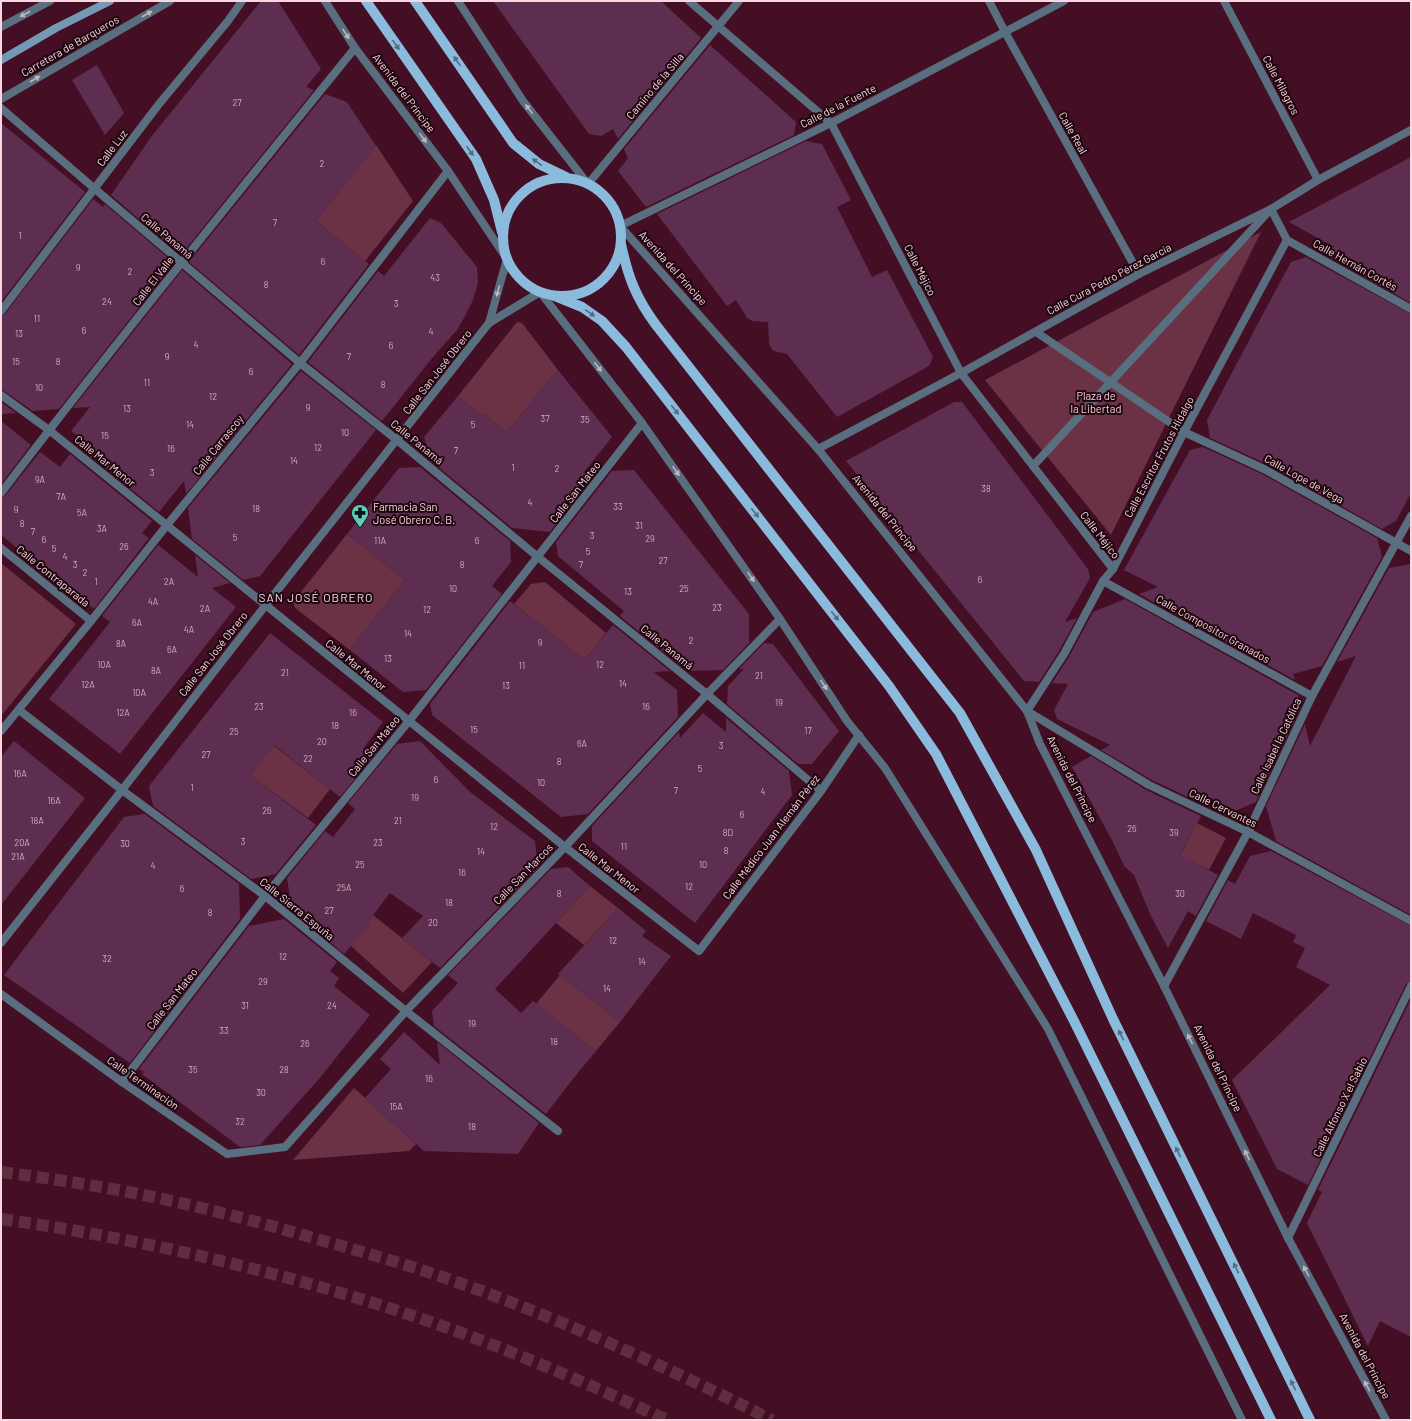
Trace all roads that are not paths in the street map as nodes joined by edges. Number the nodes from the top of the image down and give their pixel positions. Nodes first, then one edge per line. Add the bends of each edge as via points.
1 (50, 1) edge
2 (110, 1) edge
3 (170, 1) edge
4 (242, 1) edge
5 (325, 1) edge
6 (366, 1) edge
7 (415, 1) edge
8 (458, 1) edge
9 (689, 1) edge
10 (739, 1) edge
11 (989, 1) edge
12 (1064, 1) edge
13 (1224, 1) edge
14 (1, 27) edge
15 (718, 27) junction
16 (1005, 32) junction
17 (355, 48) junction
18 (1, 60) edge
19 (1, 99) edge
20 (1, 108) edge
21 (831, 123) junction
22 (1411, 130) edge
23 (448, 171) junction
24 (572, 179) junction
25 (1318, 180) junction
26 (588, 184) junction
27 (95, 189) junction
28 (1271, 209) junction
29 (620, 226) junction
30 (503, 237) junction
31 (1287, 240) junction
32 (621, 244) junction
33 (507, 259) junction
34 (182, 263) junction
35 (1139, 274) junction
36 (540, 292) junction
37 (555, 296) junction
38 (1411, 309) edge
39 (1, 311) edge
40 (489, 323) junction
41 (1036, 332) junction
42 (300, 363) junction
43 (961, 373) junction
44 (1110, 382) junction
45 (1, 395) edge
46 (642, 423) junction
47 (49, 430) junction
48 (1184, 432) junction
49 (397, 440) junction
50 (818, 449) junction
51 (1033, 466) junction
52 (1, 493) edge
53 (1411, 516) edge
54 (166, 525) junction
55 (1396, 543) junction
56 (1, 548) edge
57 (1411, 551) edge
58 (538, 557) junction
59 (1113, 569) junction
60 (1103, 581) junction
61 (265, 606) junction
62 (780, 619) junction
63 (91, 621) junction
64 (707, 694) junction
65 (1312, 696) junction
66 (19, 710) junction
67 (1027, 711) junction
68 (409, 721) junction
69 (1, 731) edge
70 (858, 735) junction
71 (122, 790) junction
72 (821, 791) junction
73 (1248, 832) junction
74 (565, 847) junction
75 (265, 896) junction
76 (1411, 921) edge
77 (1, 943) edge
78 (699, 951) joint
79 (1164, 986) junction
80 (1411, 986) edge
81 (1, 994) edge
82 (406, 1011) junction
83 (122, 1082) junction
84 (558, 1131) dead end
85 (285, 1147) joint
86 (1288, 1238) junction
87 (1242, 1420) edge
88 (1271, 1420) edge
89 (1310, 1420) edge
90 (1386, 1420) edge

1 -> 14 street
2 - 18 main road, Carretera de Barqueros
19 -> 3 street, Carretera de Barqueros
4 - 27 street, Calle Luz via 158,104
5 -> 17 street, Avenida del Príncipe
6 -> 30 main road, Avenida del Príncipe via 476,159 494,200
24 -> 7 main road via 539,164 513,143
26 -> 8 street via 523,101
9 - 15 street, Calle Méjico
10 - 15 street, Camino de la Silla
11 - 16 street, Calle Real
12 - 16 street, Calle de la Fuente
13 - 25 street, Calle Milagros
15 - 21 street, Calle Méjico
15 - 26 street, Camino de la Silla
16 - 21 street, Calle de la Fuente
16 - 35 street, Calle Real
17 -> 23 street, Avenida del Príncipe
17 - 34 street, Calle El Valle
20 - 27 street, Calle Panamá
21 - 29 street, Calle de la Fuente
21 - 43 street, Calle Méjico
22 - 25 street, Calle Cura Pedro Pérez García
23 - 33 street, Avenida del Príncipe
23 - 42 street, Calle Carrascoy
24 - 26 main road
24 - 30 main road via 554,178 538,183 524,192 513,204 505,220
25 - 28 street, Calle Cura Pedro Pérez García
26 - 29 main road via 600,191 609,201
27 - 34 street, Calle Panamá
27 - 39 street, Calle Luz
28 - 31 street
28 - 35 street, Calle Cura Pedro Pérez García
28 - 44 street
29 - 32 main road
29 - 50 street, Avenida del Príncipe
30 - 33 main road
31 - 38 street, Calle Hernán Cortés
31 - 48 street, Calle Escritor Frutos Hidalgo
32 - 37 main road via 617,259 599,284 570,296
89 -> 32 main road via 1113,1019 1036,850 960,713 644,309 626,269
33 - 36 main road via 514,273
33 -> 40 street, Calle San José Obrero
34 - 42 street, Calle Panamá
34 - 47 street, Calle El Valle
35 - 41 street, Calle Cura Pedro Pérez García
36 - 37 main road
36 - 40 street, Calle San José Obrero
36 -> 46 street
37 -> 88 main road via 582,307 597,317 626,347 889,686 936,754 1074,1021
40 - 49 street, Calle San José Obrero
41 - 43 street, Calle Cura Pedro Pérez García
41 - 44 street, Calle Lope de Vega
42 - 49 street, Calle Panamá
42 - 54 street, Calle Carrascoy
43 - 50 street, Calle Cura Pedro Pérez García
43 - 51 street, Calle Méjico
44 - 48 street, Calle Lope de Vega
44 - 51 street
45 - 47 street, Calle Mar Menor
46 - 58 street, Calle San Mateo
46 -> 62 street
47 - 52 street, Calle El Valle
47 - 54 street, Calle Mar Menor
48 - 55 street, Calle Lope de Vega via 1264,469
48 - 59 street, Calle Escritor Frutos Hidalgo
49 - 58 street, Calle Panamá
49 - 61 street, Calle San José Obrero
50 - 67 street, Avenida del Príncipe
51 - 59 street, Calle Méjico
53 - 55 street, Calle Isabel la Católica
54 - 61 street, Calle Mar Menor
54 - 63 street, Calle Carrascoy
55 - 57 street, Calle Lope de Vega
55 - 65 street, Calle Isabel la Católica
56 - 63 street, Calle Contraparada
58 - 64 street, Calle Panamá
58 - 68 street, Calle San Mateo
59 - 60 street, Calle Escritor Frutos Hidalgo
60 - 65 street, Calle Compositor Granados
60 - 67 street, Calle Escritor Frutos Hidalgo via 1064,654
61 - 68 street, Calle Mar Menor
61 - 71 street, Calle San José Obrero
62 - 64 street, Calle San Marcos
62 -> 70 street
63 - 66 street, Calle Carrascoy
64 - 72 street, Calle Panamá
64 - 74 street, Calle San Marcos
65 - 73 street, Calle Isabel la Católica
66 - 69 street, Calle Carrascoy
66 - 71 street, Calle Sierra Espuña
67 - 73 street, Calle Cervantes via 1149,785
67 - 79 street, Avenida del Príncipe via 1040,744
68 - 74 street, Calle Mar Menor
68 - 75 street, Calle San Mateo
70 - 72 street, Calle Médico Juan Alemán Pérez
70 - 87 street via 885,768 1048,1029
71 - 75 street, Calle Sierra Espuña
71 - 77 street, Calle San José Obrero
72 - 78 street, Calle Médico Juan Alemán Pérez
73 - 76 street, Calle Cervantes
73 - 79 street, Calle Isabel la Católica
74 - 78 street, Calle Mar Menor
74 - 82 street, Calle San Marcos
75 - 82 street, Calle Sierra Espuña
75 - 83 street, Calle San Mateo
86 -> 79 street, Avenida del Príncipe
80 - 86 street, Calle Alfonso X el Sabio
81 - 83 street, Calle Terminación
82 - 84 street, Calle Sierra Espuña
82 - 85 street, Calle San Marcos
83 - 85 street, Calle Terminación via 227,1154
90 -> 86 street, Avenida del Príncipe

